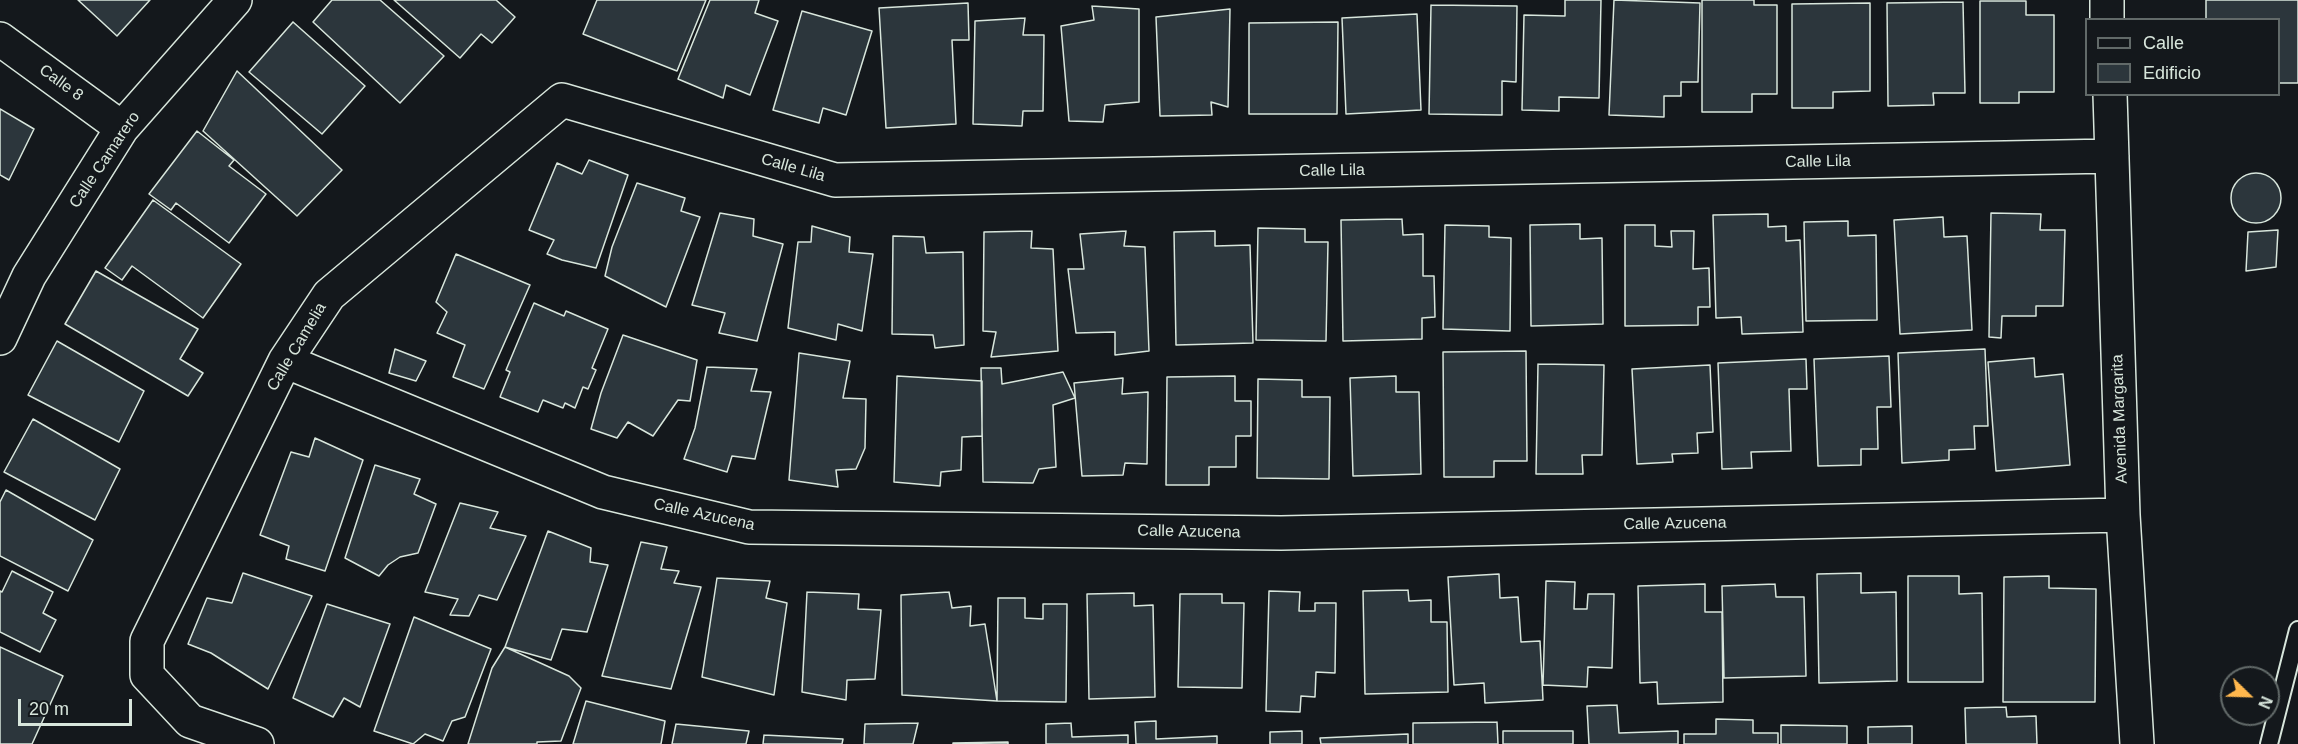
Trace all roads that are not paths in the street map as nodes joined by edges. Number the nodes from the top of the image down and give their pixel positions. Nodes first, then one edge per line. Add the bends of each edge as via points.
1 (235, 0) edge
2 (2107, 0) edge
3 (2108, 18) edge
4 (0, 39) edge
5 (2110, 96) edge
6 (562, 100) joint
7 (123, 128) junction
8 (2112, 156) junction
9 (0, 338) edge
10 (285, 361) junction
11 (2123, 515) junction
12 (2298, 630) edge
13 (257, 744) edge
14 (2137, 744) edge
15 (2269, 744) edge

1 - 7 street, Calle Camarero
2 - 3 street
4 - 7 street, Calle 8
5 - 8 street, Avenida Margarita
6 - 8 street, Calle Lila via 835,180
6 - 10 street, Calle Camelia via 329,295
7 - 9 street, Calle Camarero via 29,276
8 - 11 street, Avenida Margarita
10 - 11 street, Calle Azucena via 603,492 749,527 1281,533
10 - 13 street, Calle Camelia via 147,640 147,675 190,721
11 - 14 street, Avenida Margarita
12 - 15 lane

